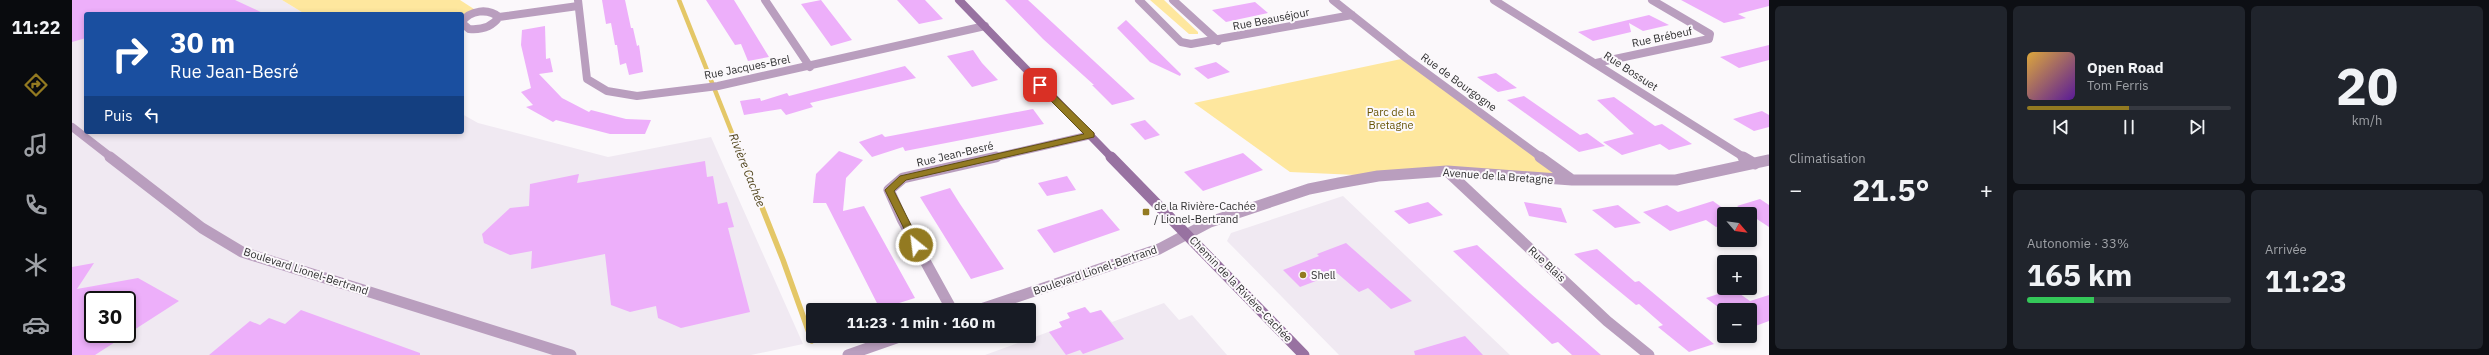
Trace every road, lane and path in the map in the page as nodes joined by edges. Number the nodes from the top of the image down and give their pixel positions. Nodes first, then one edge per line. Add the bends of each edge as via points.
1 (765, 0) edge
2 (959, 0) edge
3 (1139, 0) edge
4 (1173, 0) edge
5 (1332, 0) edge
6 (1494, 0) edge
7 (1652, 0) edge
8 (578, 3) edge
9 (1352, 15) junction
10 (499, 17) junction
11 (464, 20) edge
12 (464, 26) edge
13 (985, 26) junction
14 (1218, 41) junction
15 (1596, 63) junction
16 (810, 67) junction
17 (72, 127) edge
18 (1091, 135) junction
19 (1769, 160) edge
20 (1755, 164) junction
21 (1447, 171) junction
22 (1572, 180) junction
23 (1187, 234) junction
24 (948, 303) edge
25 (999, 303) edge
26 (882, 343) edge
27 (571, 355) edge
28 (848, 355) edge
29 (1304, 355) edge
30 (1649, 355) edge

1 - 16 street
2 - 13 street, Chemin de la Rivière-Cachée
3 - 14 street, Rue Beauséjour via 1181,42 1191,44
4 - 14 street
5 - 9 street, Rue de Bourgogne
6 - 15 street, Rue Bossuet
7 - 15 street, Rue Brébeuf via 1698,25 1710,34 1709,39
8 - 10 street, Rue Jacques-Brel
8 - 16 street, Rue Jacques-Brel via 587,79 607,91 637,96 718,86
9 - 14 street, Rue Beauséjour
9 - 22 street, Rue de Bourgogne
10 - 11 street, Rue Jacques-Brel via 493,12 483,11 467,16
10 - 12 street, Rue Jacques-Brel via 494,24 483,28 470,29
13 - 16 street, Rue Jacques-Brel
13 - 18 street, Chemin de la Rivière-Cachée
15 - 20 street, Rue Bossuet
17 - 27 street, Boulevard Lionel-Bertrand via 202,228 242,252
18 - 23 street, Chemin de la Rivière-Cachée
18 - 24 street, Rue Jean-Besré via 903,178 889,190
19 - 20 street, Avenue de la Bretagne
20 - 22 street, Avenue de la Bretagne via 1676,180
21 - 22 street, Avenue de la Bretagne
21 - 23 street, Avenue de la Bretagne via 1378,176 1309,189 1210,222
21 - 30 street, Rue Blais via 1607,321
23 - 25 street, Boulevard Lionel-Bertrand via 1159,249
23 - 29 street, Chemin de la Rivière-Cachée
26 - 28 street

